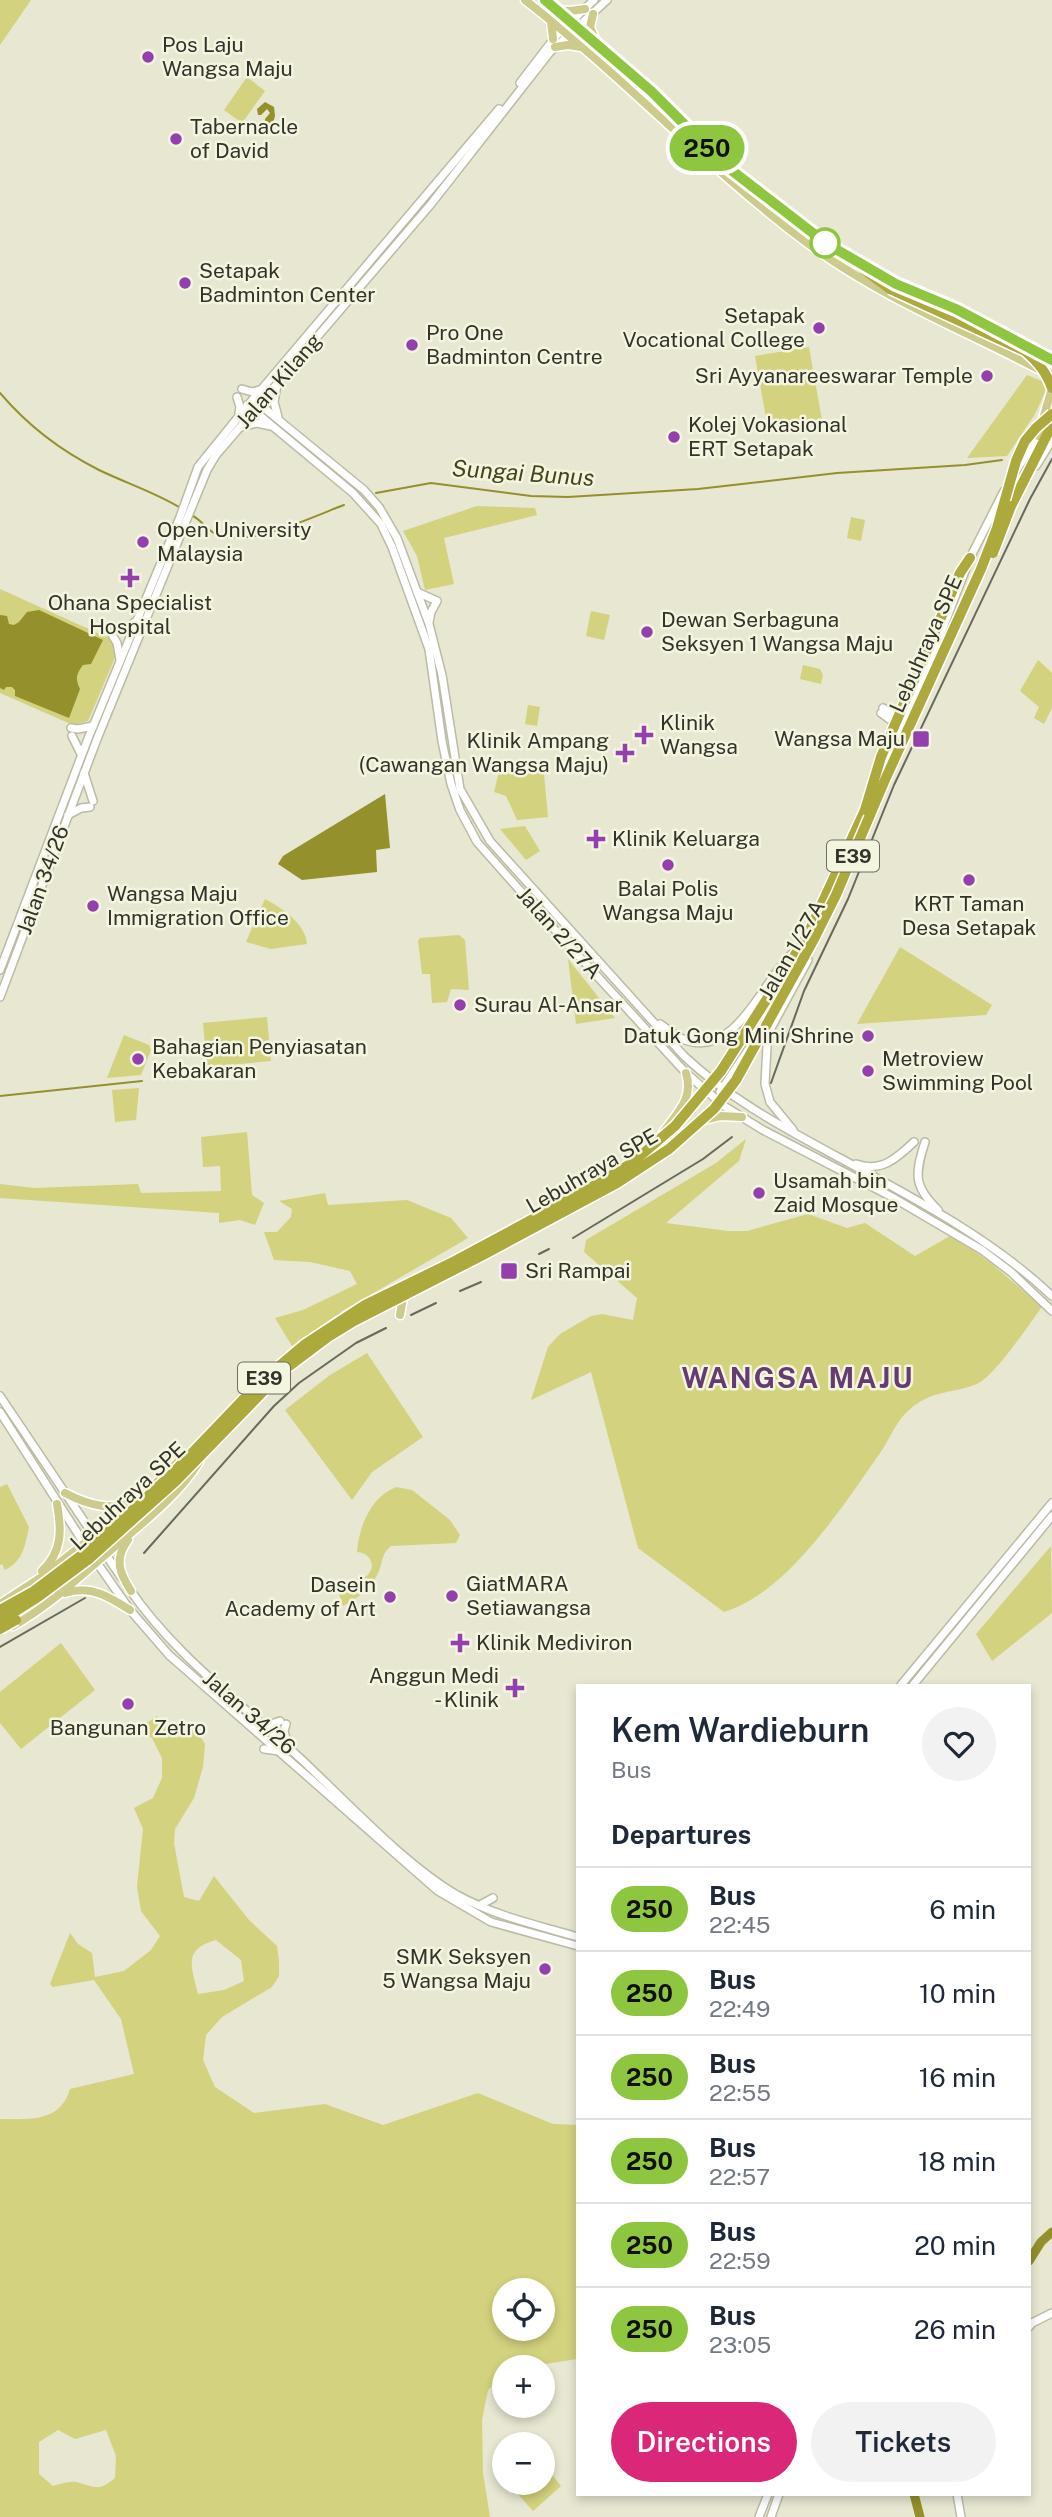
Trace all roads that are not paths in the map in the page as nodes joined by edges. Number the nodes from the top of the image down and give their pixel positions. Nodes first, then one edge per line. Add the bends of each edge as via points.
1 (525, 0) edge
2 (545, 0) edge
3 (594, 0) edge
4 (607, 0) edge
5 (558, 10) junction
6 (589, 11) junction
7 (551, 20) junction
8 (575, 24) junction
9 (565, 33) junction
10 (554, 43) junction
11 (598, 44) junction
12 (583, 48) junction
13 (847, 257) junction
14 (956, 309) junction
15 (948, 326) junction
16 (1051, 360) edge
17 (1052, 378) edge
18 (279, 381) junction
19 (1052, 388) edge
20 (242, 389) dead end
21 (260, 390) junction
22 (237, 397) dead end
23 (253, 405) junction
24 (1052, 407) edge
25 (1052, 415) edge
26 (237, 417) junction
27 (277, 424) junction
28 (1052, 425) edge
29 (238, 429) junction
30 (1038, 436) junction
31 (1052, 440) edge
32 (184, 519) junction
33 (970, 558) junction
34 (417, 591) junction
35 (137, 618) junction
36 (429, 624) junction
37 (956, 625) junction
38 (120, 660) junction
39 (908, 708) junction
40 (93, 726) junction
41 (897, 732) junction
42 (82, 755) junction
43 (84, 773) junction
44 (70, 797) junction
45 (865, 810) junction
46 (67, 815) junction
47 (562, 934) dead end
48 (794, 952) junction
49 (577, 953) junction
50 (807, 960) junction
51 (0, 971) edge
52 (0, 997) edge
53 (651, 1018) junction
54 (719, 1072) junction
55 (687, 1073) junction
56 (728, 1080) junction
57 (712, 1082) junction
58 (706, 1090) junction
59 (722, 1090) junction
60 (716, 1099) junction
61 (742, 1117) junction
62 (701, 1121) junction
63 (800, 1137) junction
64 (914, 1142) dead end
65 (925, 1142) dead end
66 (649, 1153) junction
67 (839, 1157) junction
68 (951, 1221) junction
69 (1011, 1263) junction
70 (1052, 1296) edge
71 (403, 1298) junction
72 (1051, 1310) edge
73 (400, 1315) dead end
74 (0, 1396) edge
75 (0, 1412) edge
76 (65, 1493) junction
77 (139, 1499) junction
78 (1052, 1503) edge
79 (57, 1504) junction
80 (1052, 1516) edge
81 (143, 1522) junction
82 (94, 1536) junction
83 (84, 1544) junction
84 (106, 1554) junction
85 (93, 1561) junction
86 (27, 1586) junction
87 (131, 1591) junction
88 (59, 1595) junction
89 (20, 1598) dead end
90 (0, 1608) edge
91 (25, 1608) dead end
92 (130, 1609) junction
93 (0, 1627) edge
94 (902, 1684) edge
95 (914, 1684) edge
96 (259, 1721) junction
97 (288, 1747) junction
98 (264, 1749) dead end
99 (279, 1751) junction
100 (493, 1898) dead end
101 (479, 1905) junction
102 (576, 1936) edge
103 (576, 1945) edge
104 (1052, 2313) edge
105 (1031, 2324) edge
106 (767, 2496) edge
107 (778, 2496) edge
108 (957, 2496) edge
109 (759, 2517) edge
110 (771, 2517) edge
111 (961, 2517) edge

1 - 7 main road
2 - 5 main road
3 - 6 main road
4 - 6 main road
5 - 6 main road
5 - 8 main road
6 - 8 main road, Jalan Kilang
6 - 11 main road
7 - 9 main road
7 - 10 main road
8 - 9 main road, Jalan Kilang
8 - 11 main road
9 - 10 main road, Jalan Kilang
9 - 12 main road
10 - 12 main road
10 - 18 main road, Jalan Kilang via 431,204
10 - 21 main road, Jalan Kilang
11 - 13 main road via 726,166
12 - 15 main road via 717,170 795,233 855,274
13 - 14 main road
13 - 19 highway, bridge via 890,289 1026,351
14 - 15 main road via 961,322
14 - 16 main road
15 - 17 main road
18 - 23 main road, Jalan Kilang
18 - 27 main road via 274,402
19 - 30 main road
20 - 21 main road
21 - 23 main road, Jalan Kilang
22 - 26 main road
23 - 26 main road, Jalan Kilang
23 - 27 main road, Jalan 2/27A
23 - 29 main road, Jalan Kilang
24 - 45 highway, Lebuhraya SPE / E39, bridge via 1015,447 976,564
25 - 30 main road, Jalan 1/27A
25 - 37 highway, Lebuhraya SPE / E39, bridge via 1036,428 1021,451 996,528
26 - 32 main road, Jalan Kilang via 203,459 187,497
27 - 29 main road via 257,423
27 - 34 main road, Jalan 2/27A via 344,472 379,506
27 - 49 main road, Jalan 2/27A via 381,524 429,649 442,741 460,810 477,842
28 - 37 highway, E39, bridge via 1018,487 995,549
29 - 32 main road, Jalan Kilang via 216,455
30 - 33 main road, Jalan 1/27A
31 - 50 main road, Jalan 1/27A via 994,545
32 - 35 main road, Jalan Kilang
32 - 43 main road, Jalan Kilang
33 - 39 main road, Jalan 1/27A
33 - 45 highway, bridge via 881,758
34 - 36 main road, Jalan 2/27A
34 - 36 main road via 437,601
35 - 38 main road, Jalan Kilang
35 - 38 main road via 130,626 114,631
36 - 53 main road, Jalan 2/27A via 460,789 490,841
37 - 85 highway, Lebuhraya SPE / E39, bridge via 836,895 736,1080 715,1110 669,1149 617,1183 328,1337 284,1370
38 - 40 main road, Jalan Kilang
39 - 41 main road, Jalan 1/27A
39 - 41 main road via 897,714 882,711 895,722
40 - 42 main road, Jalan Kilang
40 - 42 main road via 72,732
41 - 48 main road, Jalan 1/27A
42 - 44 main road, Jalan Kilang
43 - 44 main road, Jalan Kilang
43 - 46 main road via 92,804
44 - 46 main road, Jalan 34/26
44 - 51 main road, Jalan 34/26
45 - 90 highway, Lebuhraya SPE / E39, bridge via 807,936 721,1071 675,1126 612,1176 365,1305 304,1345 259,1383 170,1476 106,1534 60,1573
46 - 52 main road, Jalan 34/26
47 - 49 main road
48 - 53 main road via 723,1037 690,1042
48 - 54 main road, Jalan 1/27A
49 - 55 main road, Jalan 2/27A
50 - 56 main road, Jalan 1/27A
50 - 63 main road via 771,1028 765,1068 771,1102
53 - 57 main road, Jalan 2/27A
54 - 56 main road
54 - 57 main road, Jalan 1/27A
55 - 58 main road, Jalan 2/27A
55 - 66 main road via 688,1097
56 - 59 main road, Jalan 1/27A
57 - 58 main road, Jalan 1/27A
57 - 59 main road, Jalan 2/27A
58 - 60 main road, Jalan 2/27A
58 - 66 main road, Jalan 1/27A via 678,1127
59 - 60 main road, Jalan 1/27A
59 - 63 main road, Jalan 2/27A
60 - 61 main road, Jalan 2/27A
60 - 62 main road, Jalan 1/27A
61 - 62 main road
61 - 72 main road, Jalan 2/27A via 982,1250
62 - 71 main road, Jalan 1/27A via 658,1162
63 - 67 main road, Jalan 2/27A
64 - 67 main road via 883,1166 864,1166
65 - 68 main road via 917,1166 918,1181 924,1195
66 - 77 main road, Jalan 1/27A via 353,1309 285,1357
67 - 68 main road, Jalan 2/27A
68 - 69 main road, Jalan 2/27A
69 - 70 main road, Jalan 2/27A
69 - 72 main road via 1047,1296
71 - 73 main road
71 - 81 main road, Jalan 1/27A via 329,1338 286,1372 199,1462 187,1482
74 - 76 main road, Jalan 34/26
75 - 79 main road, Jalan 34/26
76 - 77 main road via 99,1507
76 - 82 main road, Jalan 34/26
77 - 82 main road, Jalan 1/27A
78 - 94 main road
79 - 83 main road, Jalan 34/26
79 - 86 main road via 61,1524 58,1546 51,1563
80 - 95 main road
81 - 84 main road
81 - 87 main road via 119,1559
82 - 83 main road, Jalan 1/27A
82 - 84 main road, Jalan 34/26
83 - 85 main road, Jalan 34/26
83 - 86 main road, Jalan 1/27A
84 - 85 main road
84 - 87 main road, Jalan 34/26
85 - 88 main road
85 - 92 main road, Jalan 34/26
85 - 93 highway, E39, bridge via 40,1604
86 - 90 main road
87 - 96 main road, Jalan 34/26 via 195,1667
88 - 92 main road via 88,1590 106,1594
88 - 93 main road via 29,1617
89 - 90 main road
91 - 93 main road
92 - 99 main road, Jalan 34/26 via 192,1677
96 - 97 main road, Jalan 34/26
96 - 97 main road via 283,1722
97 - 101 main road, Jalan 34/26 via 421,1868
98 - 99 main road
99 - 103 main road, Jalan 34/26 via 394,1855 456,1903 491,1922
100 - 101 main road
101 - 102 main road, Jalan 34/26
104 - 105 main road
106 - 109 main road
107 - 110 main road
108 - 111 main road

